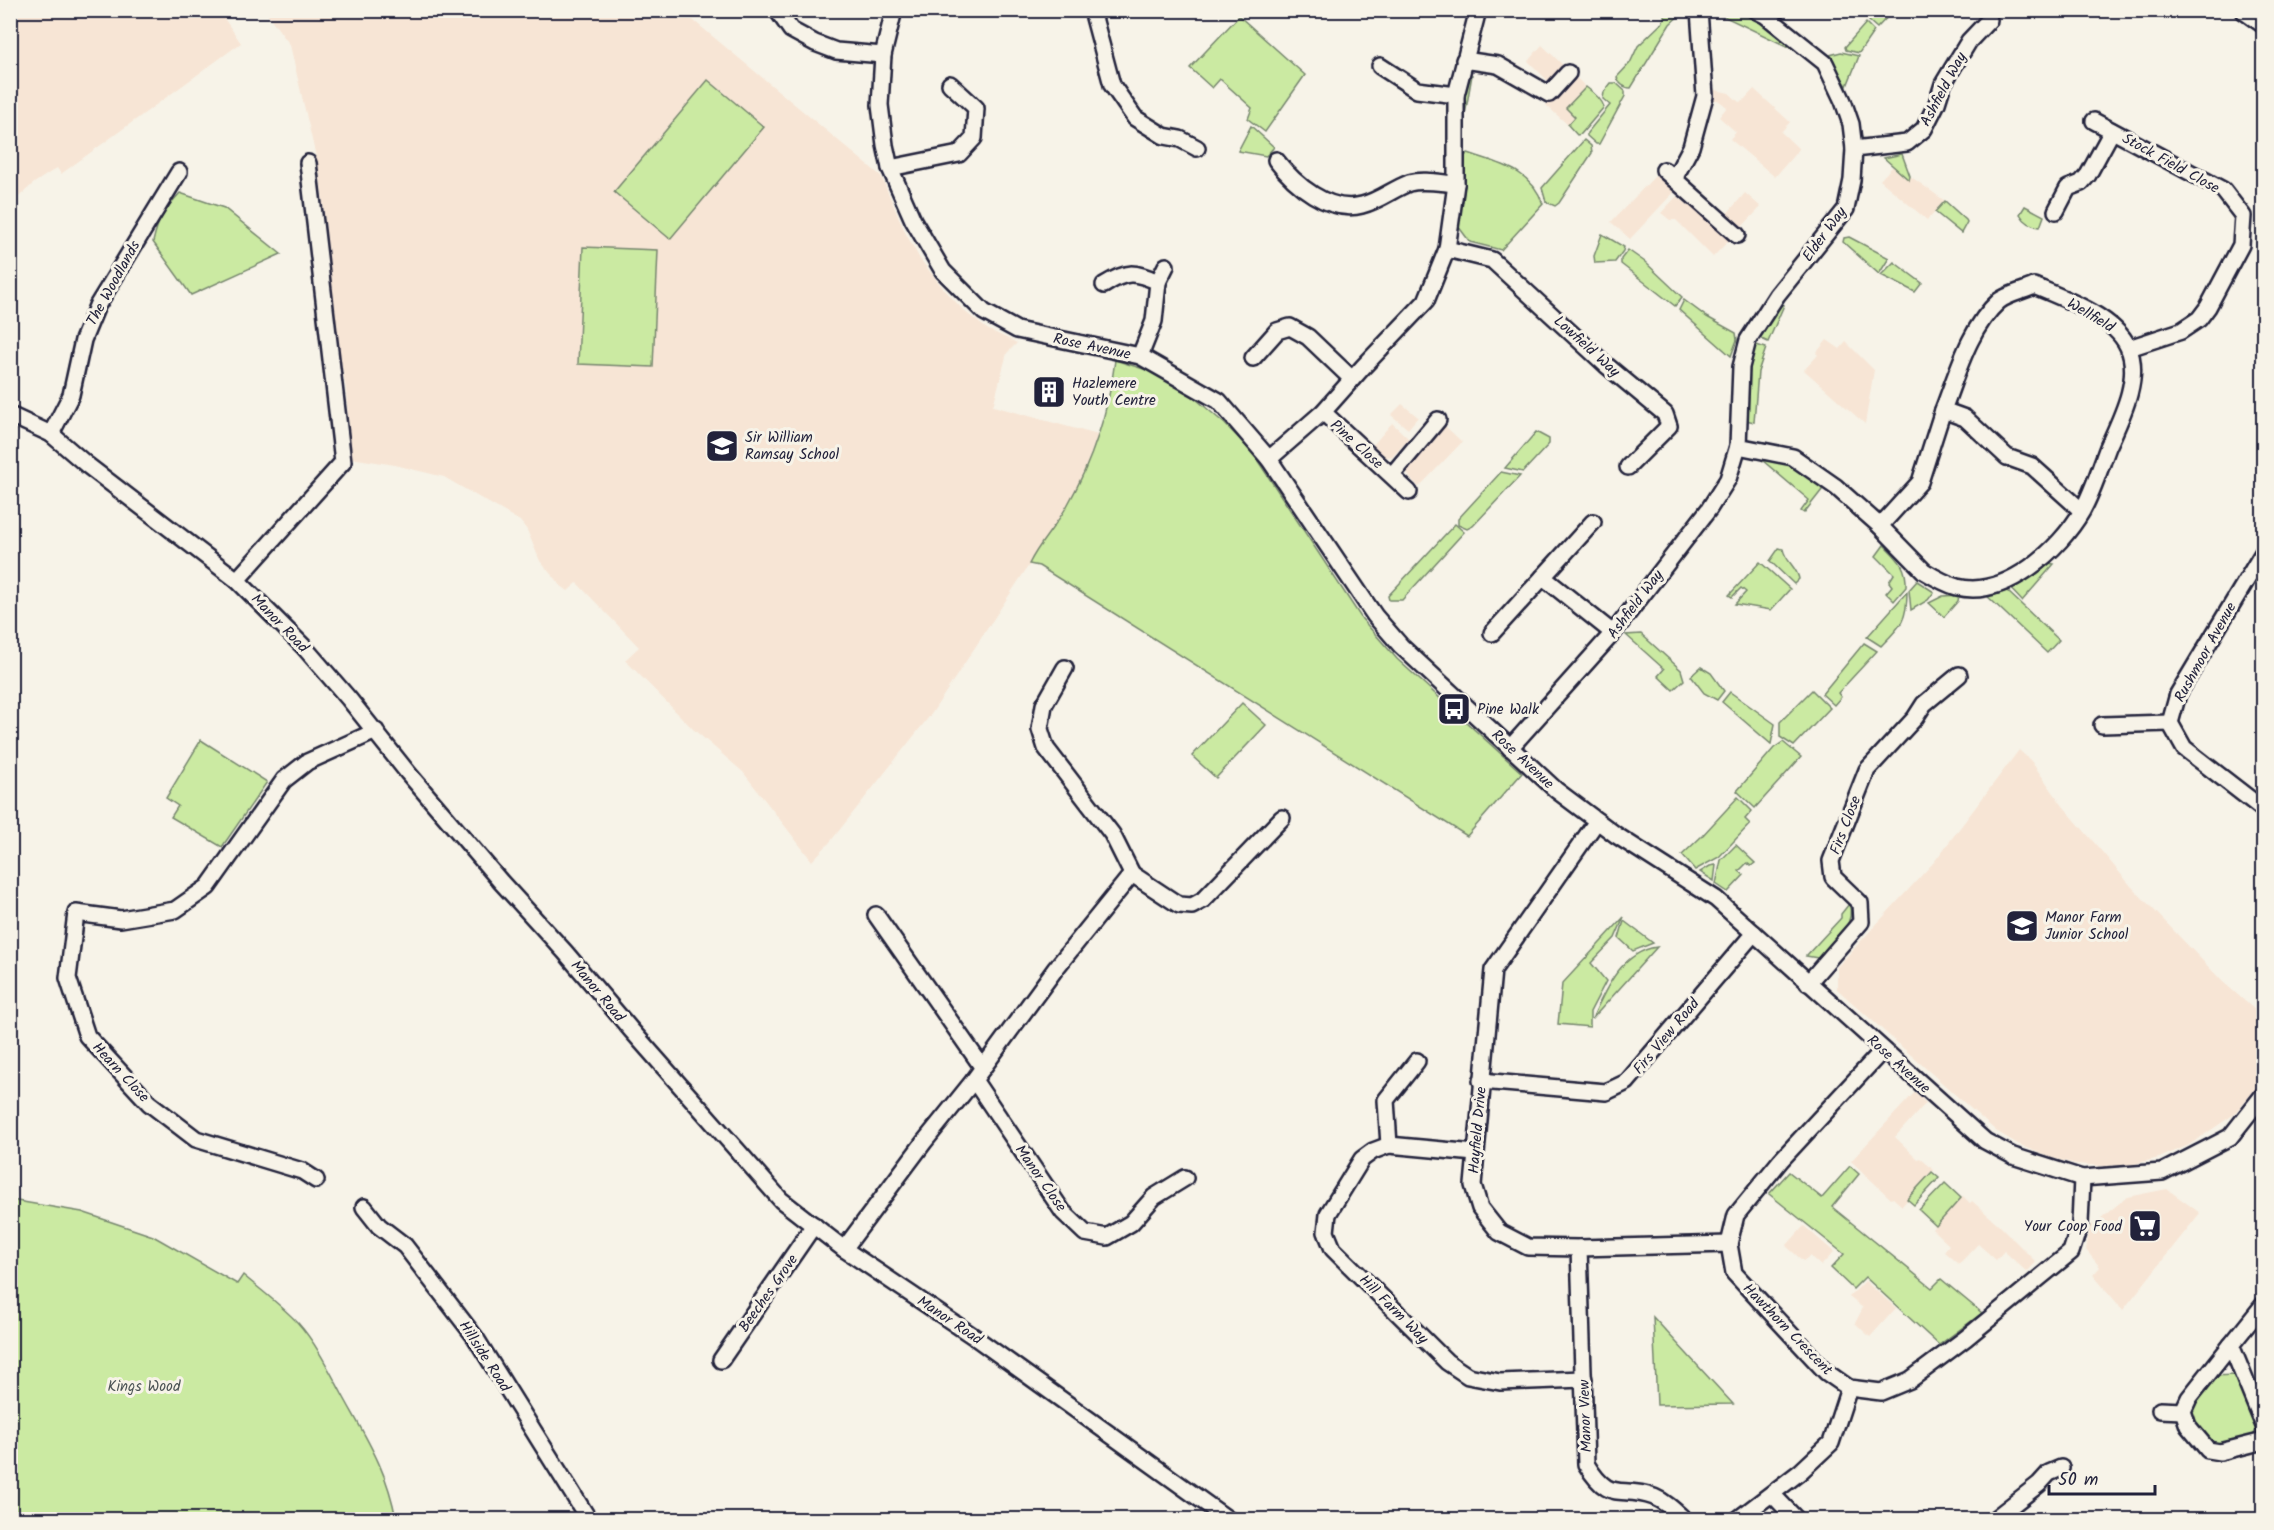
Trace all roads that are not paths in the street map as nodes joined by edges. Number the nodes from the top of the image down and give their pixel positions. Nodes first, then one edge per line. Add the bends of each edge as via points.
1 (777, 10) edge
2 (894, 10) edge
3 (1092, 10) edge
4 (1478, 10) edge
5 (1699, 10) edge
6 (2247, 10) edge
7 (1763, 12) edge
8 (1989, 20) dead end
9 (2264, 22) edge
10 (883, 55) junction
11 (1464, 60) junction
12 (1380, 66) dead end
13 (1568, 73) dead end
14 (950, 84) dead end
15 (1456, 95) junction
16 (2094, 121) dead end
17 (2112, 131) junction
18 (1197, 148) dead end
19 (1854, 149) junction
20 (1276, 160) dead end
21 (308, 163) dead end
22 (890, 168) junction
23 (179, 172) dead end
24 (1456, 184) junction
25 (2056, 211) dead end
26 (1737, 235) dead end
27 (1447, 249) junction
28 (1166, 266) dead end
29 (1158, 282) junction
30 (1104, 285) dead end
31 (2129, 348) junction
32 (1140, 356) junction
33 (1252, 358) dead end
34 (1352, 379) junction
35 (1943, 410) junction
36 (1323, 412) junction
37 (10, 414) edge
38 (1438, 420) dead end
39 (51, 434) junction
40 (1738, 446) junction
41 (1269, 459) junction
42 (1628, 467) dead end
43 (1392, 475) junction
44 (1409, 492) dead end
45 (2082, 511) junction
46 (1593, 522) dead end
47 (1880, 526) junction
48 (2264, 551) edge
49 (1543, 577) junction
50 (237, 580) junction
51 (1492, 633) dead end
52 (1613, 633) junction
53 (1065, 668) dead end
54 (1959, 675) dead end
55 (2170, 723) junction
56 (2103, 725) dead end
57 (376, 731) junction
58 (1510, 748) junction
59 (2264, 810) edge
60 (1282, 818) dead end
61 (1597, 821) junction
62 (1132, 874) junction
63 (876, 915) dead end
64 (1754, 933) junction
65 (1808, 983) junction
66 (1883, 1050) junction
67 (1417, 1062) dead end
68 (979, 1074) junction
69 (1481, 1081) junction
70 (2264, 1094) edge
71 (1389, 1145) junction
72 (1475, 1153) junction
73 (1185, 1178) dead end
74 (2082, 1178) junction
75 (316, 1180) dead end
76 (364, 1207) dead end
77 (814, 1225) junction
78 (1729, 1244) junction
79 (1579, 1248) junction
80 (844, 1249) junction
81 (2264, 1304) edge
82 (2230, 1345) junction
83 (721, 1360) dead end
84 (1584, 1379) junction
85 (1849, 1388) junction
86 (2160, 1410) dead end
87 (2183, 1411) junction
88 (2264, 1426) edge
89 (2264, 1442) edge
90 (2061, 1468) dead end
91 (1772, 1494) junction
92 (589, 1520) edge
93 (1229, 1520) edge
94 (1684, 1520) edge
95 (1737, 1520) edge
96 (1797, 1520) edge
97 (1993, 1520) edge

1 - 10 street via 791,30 815,43 836,51
2 - 10 street, Rose Avenue
3 - 18 street via 1112,85 1135,118 1164,136
4 - 11 street
5 - 26 street via 1705,96 1691,147 1669,175
6 - 9 main road
7 - 19 street, Elder Way via 1825,63 1851,124
8 - 19 street, Ashfield Way via 1969,41 1943,84 1924,129 1907,143
10 - 22 street, Rose Avenue via 880,105
11 - 13 street via 1498,65 1549,94
11 - 15 street
12 - 15 street via 1418,90
14 - 22 street via 976,108 974,138 959,154
15 - 24 street
16 - 17 street, Stock Field Close
17 - 25 street, Stock Field Close via 2088,175 2082,183 2068,188
17 - 31 street, Stock Field Close via 2223,190 2243,216 2241,245 2199,319 2181,331
19 - 40 street, Elder Way via 1846,209 1777,295 1748,340 1741,367
20 - 24 street via 1287,175 1317,197 1341,206 1362,206 1411,182
21 - 50 street via 343,462
22 - 32 street, Rose Avenue via 913,220 943,272 984,312 1017,330
23 - 39 street, The Woodlands via 97,306 82,340 71,395
24 - 27 street
27 - 34 street via 1426,302
27 - 42 street, Lowfield Way via 1492,260 1665,414 1669,426
28 - 29 street
29 - 30 street via 1143,275 1121,274
29 - 32 street via 1154,321
31 - 35 street, Wellfield via 2117,329 2068,300 2034,286 2000,300 1975,332
31 - 45 street via 2134,376
32 - 41 street, Rose Avenue via 1219,401
33 - 34 street via 1277,331 1290,327 1308,337
34 - 36 street
35 - 45 street via 1965,418 2007,457 2032,466
35 - 47 street, Wellfield via 1920,483
36 - 41 street
36 - 43 street, Pine Close
37 - 39 street, Manor Road
38 - 43 street, Pine Close
39 - 50 street, Manor Road
40 - 47 street via 1794,457
40 - 52 street, Ashfield Way via 1728,479 1709,509
41 - 58 street, Rose Avenue via 1375,616 1401,646
43 - 44 street, Pine Close
45 - 47 street via 2050,553 2003,583 1976,589 1957,587 1924,571
46 - 49 street
48 - 55 street, Rushmoor Avenue via 2178,694
49 - 51 street
49 - 52 street
50 - 57 street, Manor Road via 304,647
52 - 58 street, Ashfield Way
53 - 62 street via 1044,705 1040,729 1046,748 1112,834
54 - 65 street, Firs Close via 1924,704 1867,770 1831,861 1833,877 1860,903 1861,922
55 - 56 street
55 - 59 street via 2184,748
57 - 75 street, Hearn Close via 307,762 284,780 208,887 176,910 121,920 76,913 68,978 87,1036 149,1103 196,1138 302,1171
57 - 77 street, Manor Road via 414,781 781,1200
58 - 61 street, Rose Avenue
60 - 62 street via 1203,900 1192,906 1179,905
61 - 64 street, Rose Avenue via 1716,899
61 - 69 street, Hayfield Drive via 1493,970
62 - 68 street
63 - 68 street, Manor Close
64 - 65 street, Rose Avenue
64 - 69 street, Firs View Road via 1627,1082 1606,1092
65 - 66 street, Rose Avenue
66 - 74 street, Rose Avenue via 1985,1142 2013,1156
66 - 78 street, Hawthorn Crescent via 1736,1215
67 - 71 street via 1386,1100
68 - 73 street, Manor Close via 1063,1212 1085,1233 1107,1237 1131,1223 1154,1197
68 - 80 street
69 - 72 street, Hayfield Drive
70 - 74 street, Rose Avenue via 2230,1137 2162,1172
71 - 72 street
71 - 84 street, Hill Farm Way via 1362,1159 1328,1214 1326,1232 1333,1249 1447,1362 1468,1376 1500,1382
72 - 79 street, Hayfield Drive via 1473,1185 1480,1208 1499,1232 1528,1247
74 - 85 street, Hawthorn Crescent via 2080,1224 2071,1252 1910,1380 1881,1392
76 - 92 street, Hillside Road via 379,1226 405,1246 475,1337
77 - 80 street, Manor Road
77 - 83 street, Beeches Grove
78 - 79 street, Hayfield Drive
78 - 85 street, Hawthorn Crescent via 1734,1273 1826,1372
79 - 84 street, Manor View
80 - 93 street, Manor Road via 983,1342
81 - 82 street
82 - 87 street
82 - 88 street
84 - 94 street, Manor View via 1586,1464 1596,1481 1613,1492 1656,1498
85 - 91 street via 1831,1443
86 - 87 street
87 - 89 street via 2188,1426 2208,1450 2220,1452
90 - 97 street via 2049,1473
91 - 95 street
91 - 96 street

